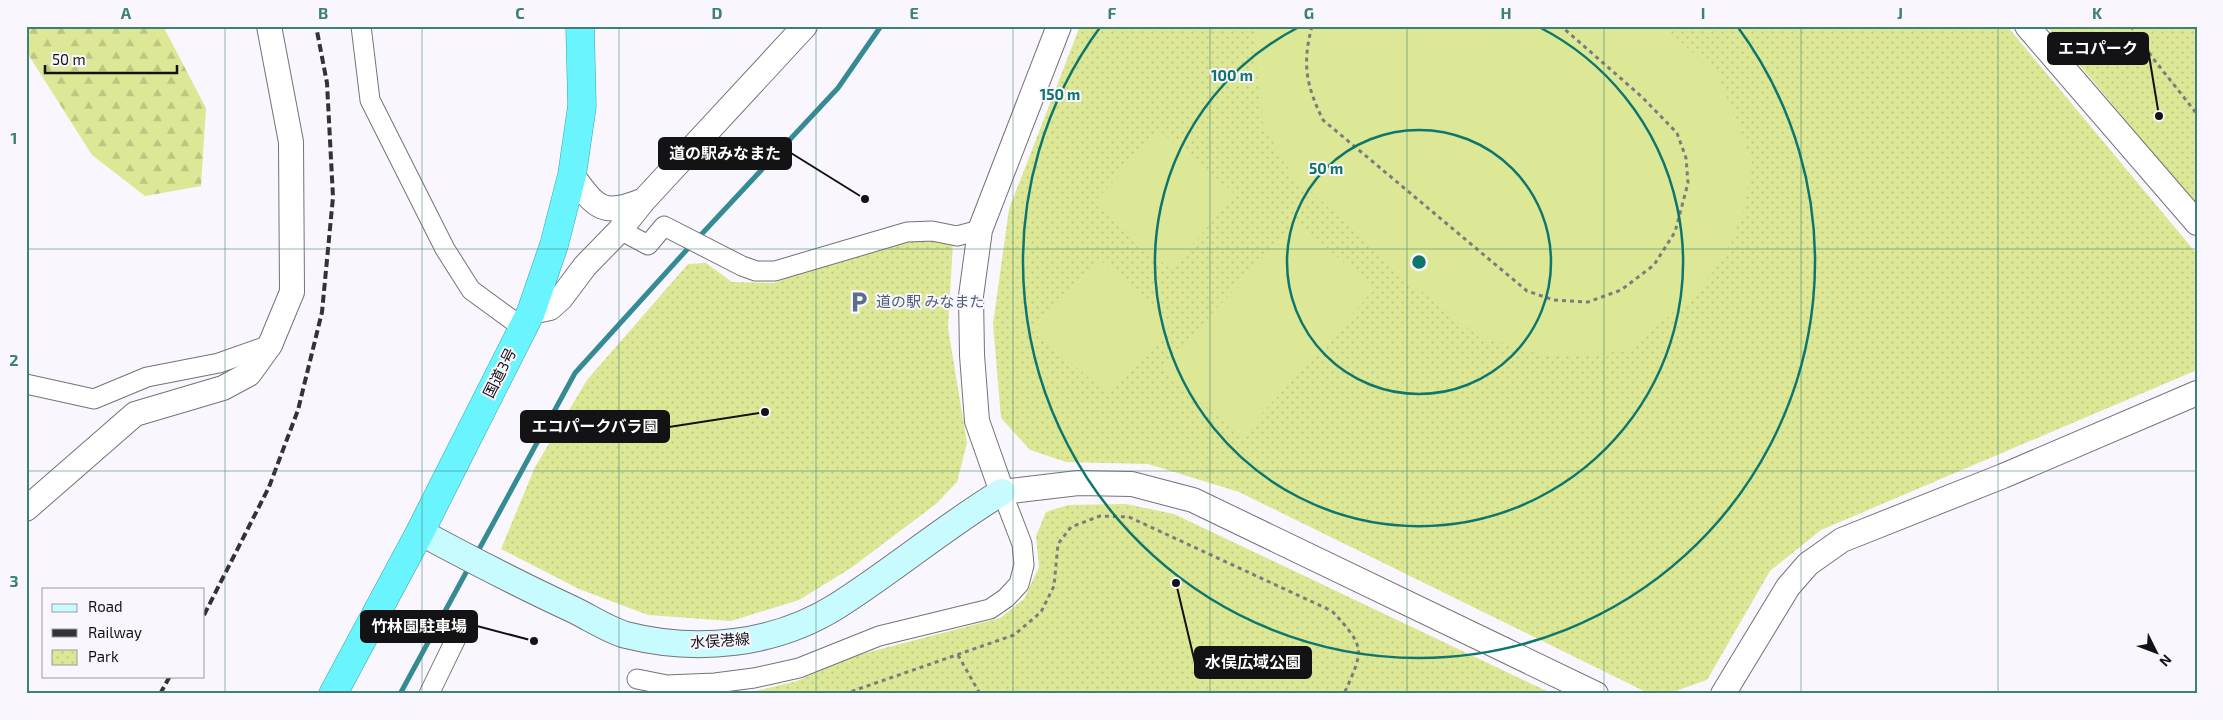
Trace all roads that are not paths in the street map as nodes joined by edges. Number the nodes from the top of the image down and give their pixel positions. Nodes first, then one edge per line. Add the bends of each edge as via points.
1 (269, 26) edge
2 (361, 26) edge
3 (580, 26) edge
4 (805, 26) edge
5 (1059, 26) edge
6 (2027, 26) edge
7 (572, 175) junction
8 (644, 200) junction
9 (2197, 224) edge
10 (620, 230) junction
11 (980, 230) junction
12 (527, 320) junction
13 (270, 345) junction
14 (26, 384) edge
15 (2197, 392) edge
16 (1002, 492) junction
17 (26, 509) edge
18 (431, 538) junction
19 (464, 622) dead end
20 (637, 679) dead end
21 (333, 694) edge
22 (429, 694) edge
23 (1596, 694) edge
24 (1723, 694) edge

1 - 13 street via 291,142 292,292
2 - 12 street via 370,100 444,249 470,290
3 - 7 highway, 国道3号 via 582,106
4 - 8 street
5 - 11 street
6 - 9 street
7 - 8 street via 593,201 605,209 623,208
7 - 12 highway, 国道3号 via 554,245
8 - 10 street
10 - 11 street via 648,245 664,226 756,271 776,271 907,232 932,231 957,236
10 - 12 street via 584,266 562,298
11 - 16 street via 971,296 977,421
12 - 18 highway, 国道3号
13 - 14 street via 218,363 147,377 94,399
13 - 17 street via 249,374 223,388 135,414
15 - 24 street via 2003,476 1842,540 1808,564 1788,587
16 - 18 main road, 水俣港線 via 961,517 837,606 799,626 762,638 720,644 674,644 624,635
16 - 20 street via 1022,544 1024,565 1019,584 990,609 879,636 799,668 754,678 667,685
16 - 23 street via 1078,483 1132,484 1193,500
18 - 21 highway, 国道3号
19 - 22 street

